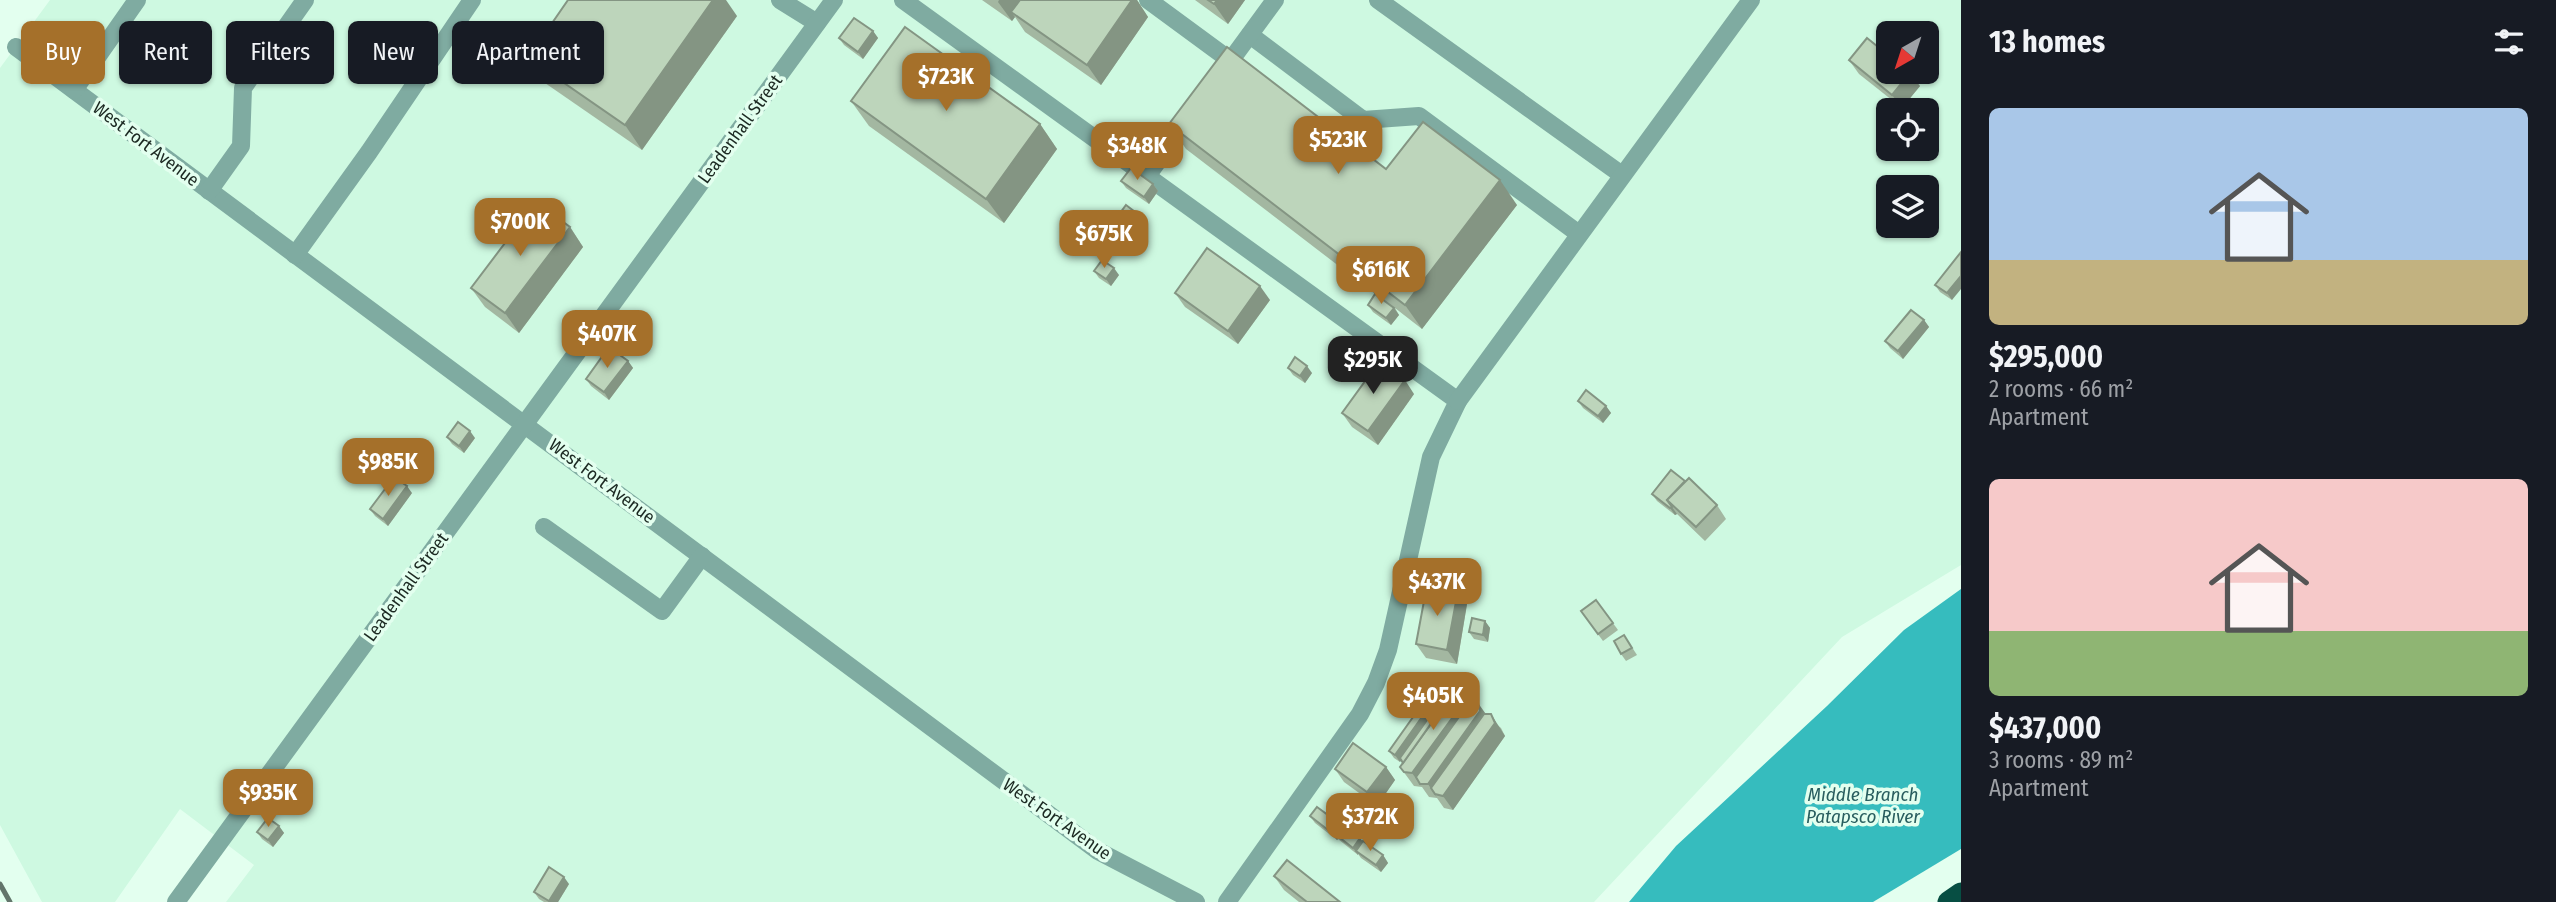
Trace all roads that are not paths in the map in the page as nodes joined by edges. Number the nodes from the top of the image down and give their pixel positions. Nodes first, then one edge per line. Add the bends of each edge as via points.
1 (137, 0) edge
2 (304, 0) edge
3 (472, 0) edge
4 (780, 0) edge
5 (834, 0) edge
6 (904, 0) edge
7 (1148, 0) edge
8 (1275, 0) edge
9 (1378, 0) edge
10 (1751, 0) edge
11 (817, 23) junction
12 (1250, 35) junction
13 (16, 47) dead end
14 (1231, 61) junction
15 (1216, 82) edge
16 (74, 90) junction
17 (1200, 103) edge
18 (1622, 175) junction
19 (1147, 176) junction
20 (209, 191) junction
21 (1578, 234) junction
22 (295, 255) junction
23 (1458, 401) junction
24 (524, 424) junction
25 (544, 527) dead end
26 (702, 556) junction
27 (1961, 892) edge
28 (176, 902) edge
29 (1196, 902) edge
30 (1227, 902) edge
31 (1948, 902) edge

1 - 16 street
2 - 20 street via 243,88 241,146
3 - 22 street
4 - 11 street
5 - 11 street, Leadenhall Street
6 - 19 street
7 - 14 street
8 - 12 street
9 - 18 street
10 - 18 street
11 - 24 street, Leadenhall Street
12 - 14 street
12 - 21 street via 1363,120 1419,116
13 - 16 street, West Fort Avenue
14 - 15 street
16 - 20 street, West Fort Avenue
17 - 19 street
18 - 21 street
19 - 23 street
20 - 22 street, West Fort Avenue
21 - 23 street
22 - 24 street, West Fort Avenue
23 - 30 street via 1431,457 1388,650 1376,683 1360,715
24 - 26 street, West Fort Avenue
24 - 28 street, Leadenhall Street
25 - 26 street via 662,611
26 - 29 street, West Fort Avenue via 1098,851
27 - 31 highway

